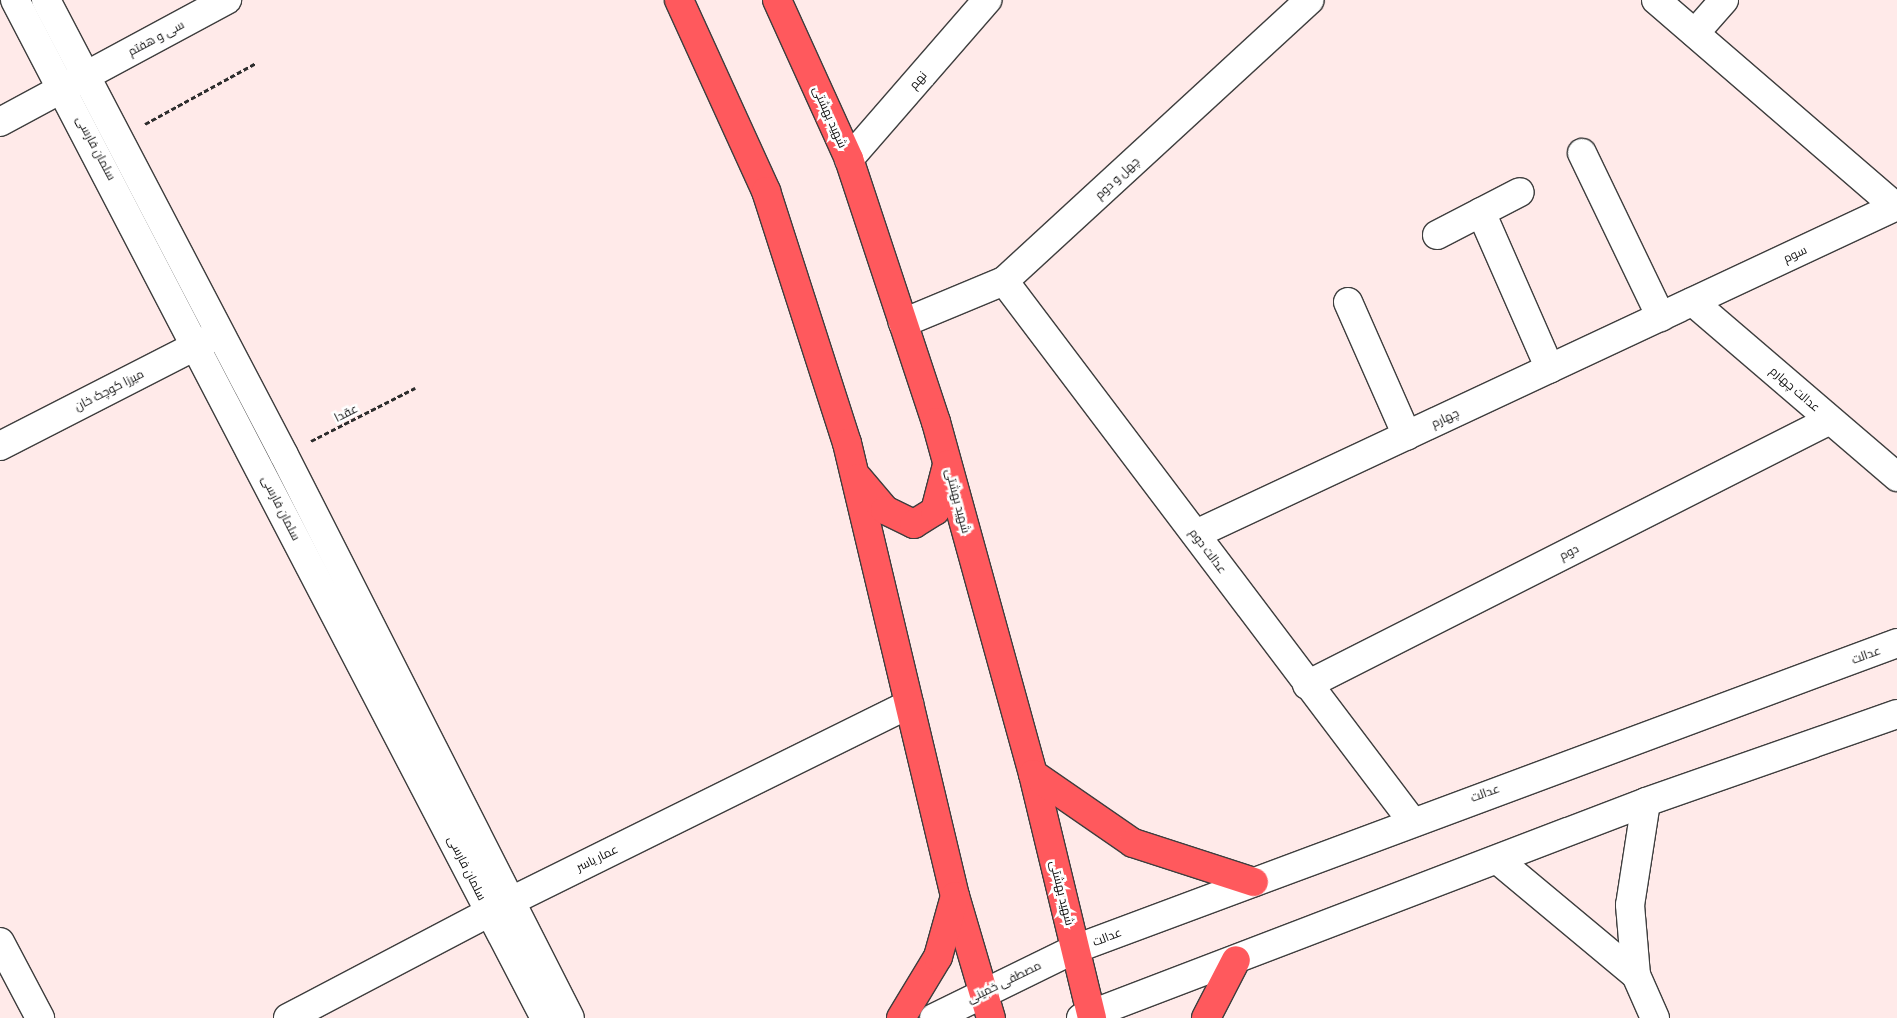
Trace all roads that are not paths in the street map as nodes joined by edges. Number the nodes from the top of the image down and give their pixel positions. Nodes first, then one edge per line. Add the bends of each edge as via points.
1 (15, 0) edge
2 (46, 0) edge
3 (227, 0) edge
4 (679, 0) edge
5 (777, 0) edge
6 (987, 0) edge
7 (1310, 0) edge
8 (1656, 0) edge
9 (1724, 0) edge
10 (1695, 33) junction
11 (73, 82) junction
12 (0, 122) edge
13 (1582, 153) dead end
14 (849, 159) junction
15 (1520, 192) dead end
16 (1896, 206) edge
17 (1481, 212) junction
18 (1437, 235) dead end
19 (1004, 281) junction
20 (1348, 302) dead end
21 (1693, 302) junction
22 (1660, 317) junction
23 (903, 324) junction
24 (208, 340) junction
25 (1550, 369) junction
26 (1830, 420) junction
27 (1407, 436) junction
28 (0, 446) edge
29 (947, 463) junction
30 (854, 473) junction
31 (1897, 477) edge
32 (1196, 534) junction
33 (1897, 643) edge
34 (1307, 685) junction
35 (909, 704) junction
36 (1897, 714) edge
37 (1032, 774) junction
38 (1646, 802) junction
39 (1411, 820) junction
40 (1499, 861) junction
41 (1254, 882) junction
42 (955, 896) junction
43 (500, 907) junction
44 (0, 942) edge
45 (1076, 948) junction
46 (1236, 960) junction
47 (1636, 975) junction
48 (984, 990) junction
49 (1088, 1016) edge
50 (40, 1018) edge
51 (288, 1018) edge
52 (545, 1018) edge
53 (570, 1018) edge
54 (901, 1018) edge
55 (934, 1018) edge
56 (991, 1018) edge
57 (1206, 1018) edge
58 (1654, 1018) edge

1 - 11 street, سلمان فارسی
2 - 11 street, سلمان فارسی
3 - 11 street, سی و هفتم
4 - 30 main road via 766,191
5 - 14 main road, شهید بهشتی
6 - 14 street, نهم
7 - 19 street, چهل و دوم
8 - 10 street
9 - 10 street
10 - 16 street
11 - 12 street, سی و هفتم
11 - 24 street, سلمان فارسی
11 - 24 street, سلمان فارسی via 118,139
13 - 22 street
14 - 23 main road, شهید بهشتی
15 - 17 street
16 - 21 street, سوم
17 - 18 street
17 - 25 street
19 - 23 street, چهل و دوم
19 - 32 street, عدالت دوم
20 - 27 street
21 - 22 street, چهارم
21 - 26 street, عدالت چهارم
22 - 25 street, چهارم
23 - 29 main road, شهید بهشتی
24 - 28 street, میرزا کوچک خان
24 - 43 street, سلمان فارسی
24 - 43 street, سلمان فارسی via 284,455
25 - 27 street, چهارم
26 - 31 street, عدالت چهارم
26 - 34 street, دوم
27 - 32 street, چهارم
29 - 30 main road via 936,511 914,524 885,510
29 - 37 main road, شهید بهشتی
30 - 35 main road
32 - 34 street, عدالت دوم
33 - 39 street, عدالت
34 - 39 street, عدالت دوم
35 - 42 main road
35 - 43 street, عمار یاسر
36 - 38 street
37 - 41 main road via 1133,843
37 - 45 main road, شهید بهشتی
38 - 40 street
38 - 47 street via 1630,905
39 - 41 street, عدالت
40 - 46 street
40 - 47 street
41 - 45 street, عدالت
42 - 48 main road
42 - 54 main road via 938,957
43 - 51 street, عمار یاسر
43 - 52 street, سلمان فارسی
43 - 53 street, سلمان فارسی
44 - 50 street
45 - 48 street, مصطفی خمینی
45 - 49 main road, شهید بهشتی
46 - 49 street
46 - 57 main road
47 - 58 street
48 - 55 street, مصطفی خمینی
48 - 56 main road

